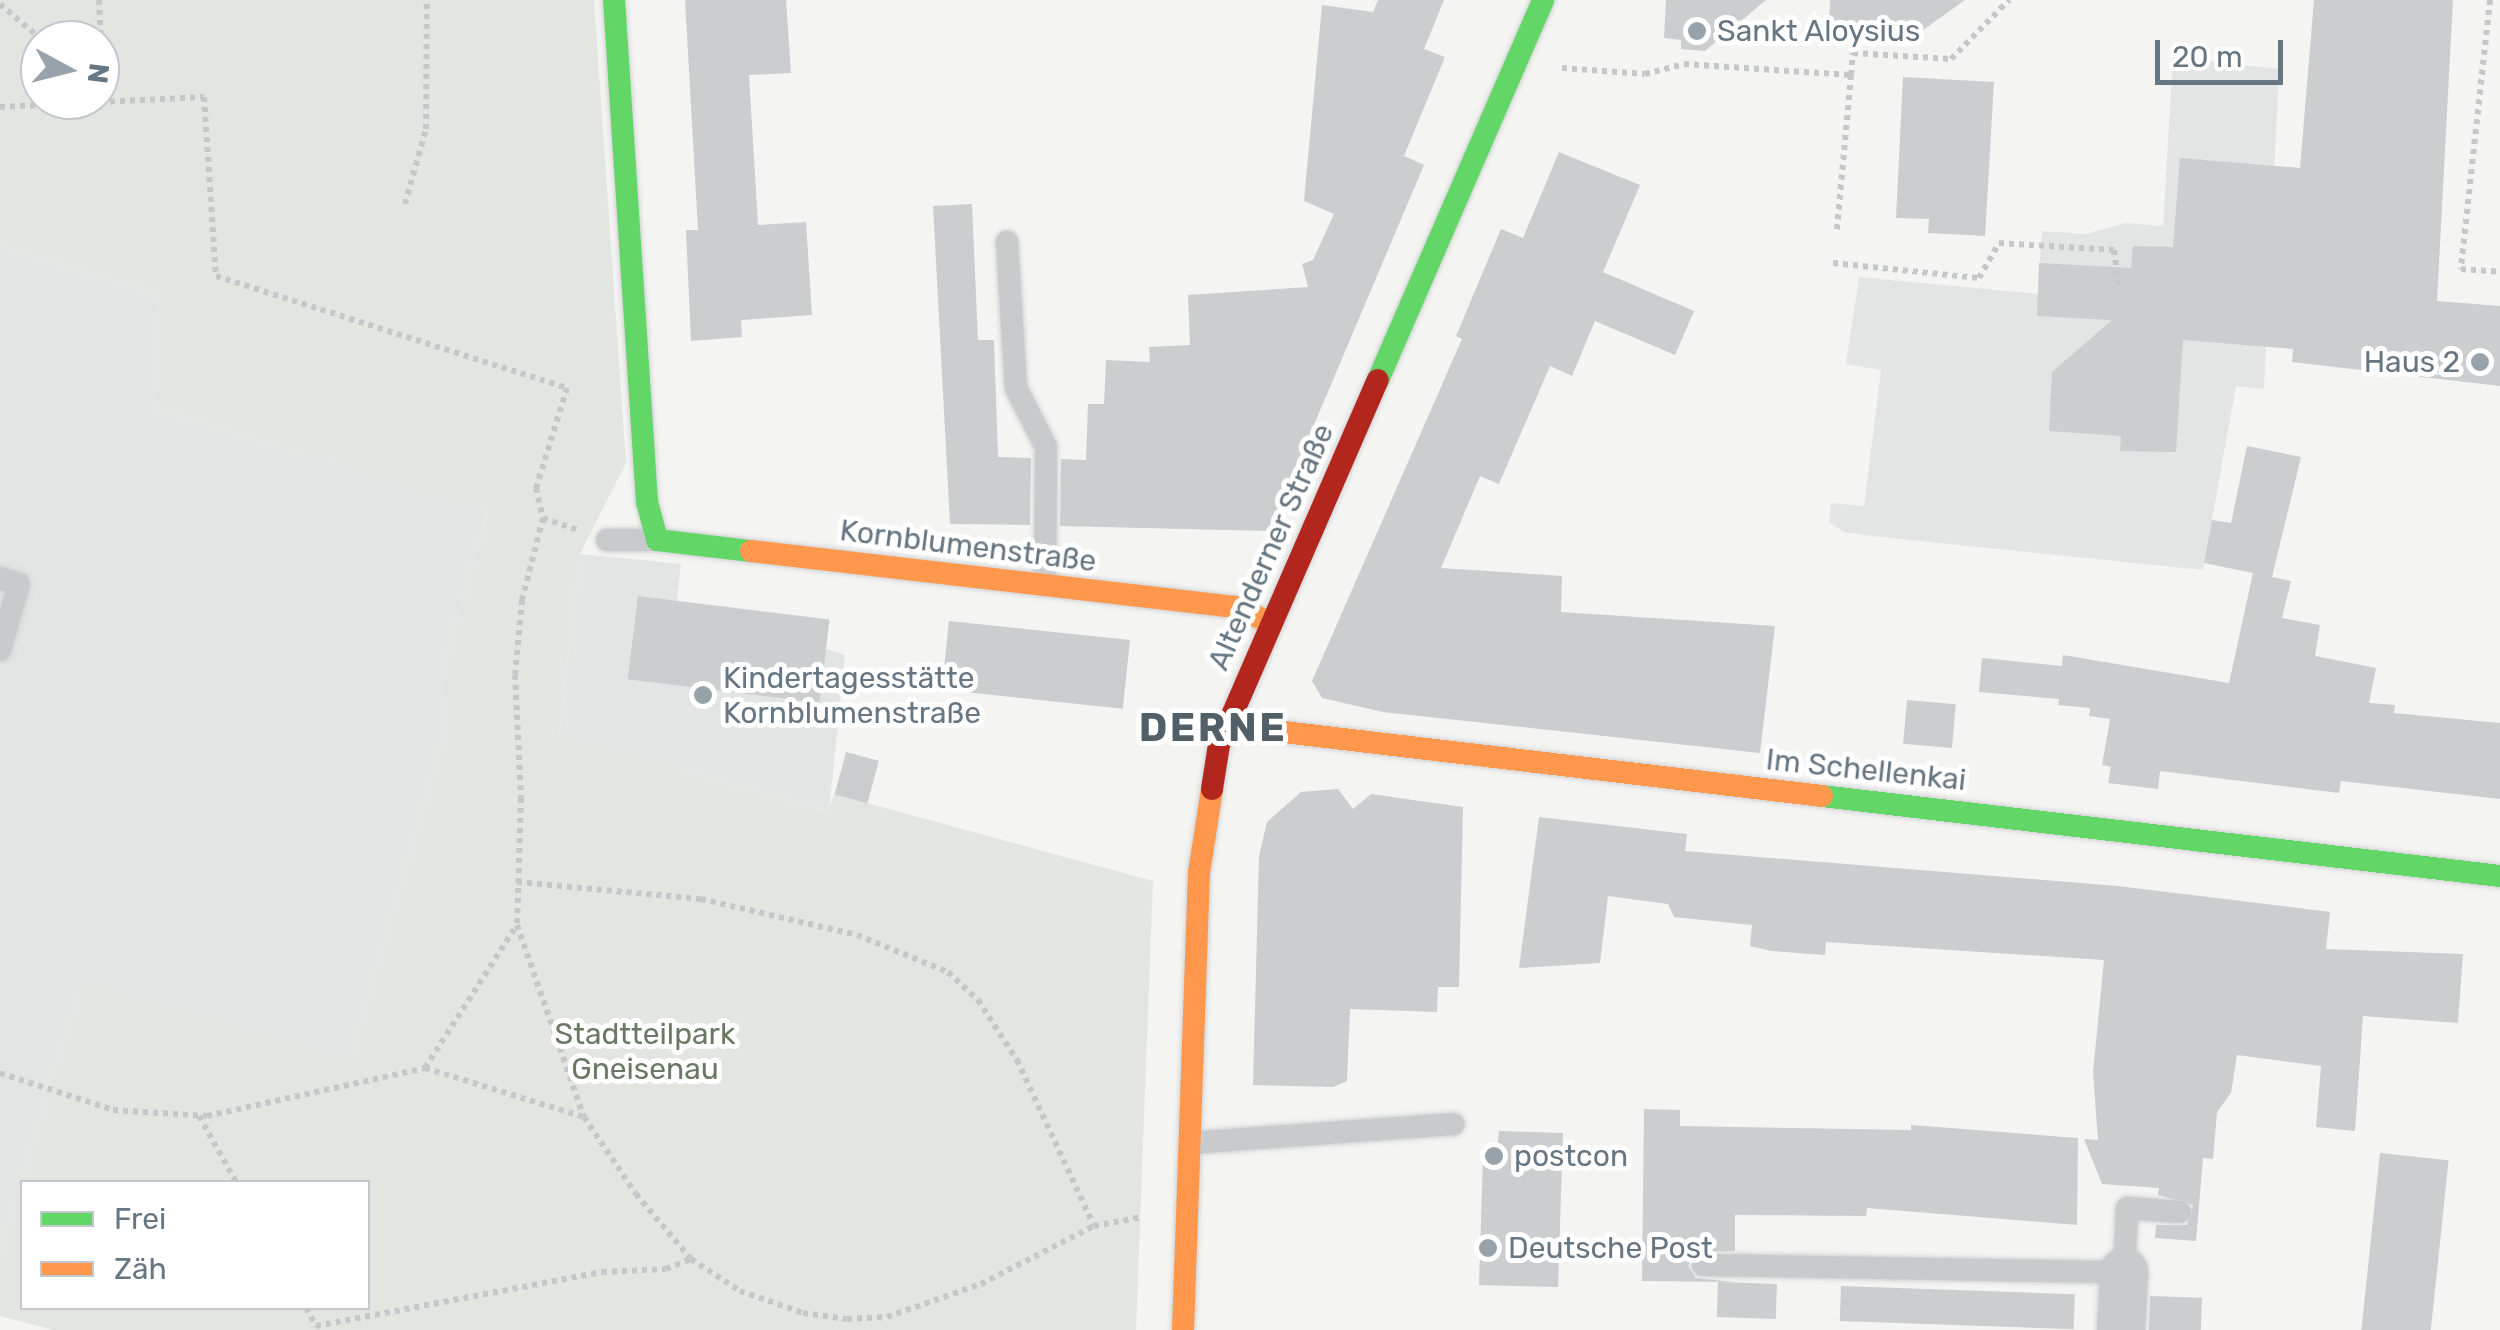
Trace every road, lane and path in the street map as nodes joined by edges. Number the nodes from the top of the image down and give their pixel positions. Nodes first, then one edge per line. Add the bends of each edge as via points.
1 (426, 0) edge
2 (614, 0) edge
3 (1543, 0) edge
4 (2009, 0) edge
5 (2490, 0) edge
6 (0, 4) edge
7 (20, 21) edge
8 (1516, 62) junction
9 (1851, 75) junction
10 (120, 100) edge
11 (405, 204) dead end
12 (1837, 229) dead end
13 (1007, 242) dead end
14 (1833, 263) dead end
15 (2500, 272) edge
16 (2119, 288) dead end
17 (540, 442) dead end
18 (549, 444) junction
19 (543, 518) junction
20 (607, 540) joint
21 (657, 540) junction
22 (0, 578) edge
23 (1045, 585) junction
24 (1269, 622) junction
25 (0, 650) edge
26 (1224, 725) junction
27 (2500, 876) edge
28 (517, 882) junction
29 (517, 926) junction
30 (425, 1068) junction
31 (0, 1073) edge
32 (198, 1116) junction
33 (584, 1116) junction
34 (1454, 1124) dead end
35 (1190, 1143) junction
36 (235, 1180) edge
37 (2180, 1212) dead end
38 (1188, 1215) junction
39 (1094, 1226) junction
40 (690, 1259) junction
41 (1703, 1264) dead end
42 (2124, 1272) junction
43 (307, 1310) edge
44 (1184, 1330) edge
45 (2120, 1330) edge

1 - 11 path via 426,129
2 - 21 street via 647,502
3 - 8 street, Altenderner Straße
4 - 9 path via 1951,59 1853,53
5 - 15 path via 2461,268
6 - 7 path
8 - 9 path via 1645,74 1684,64
8 - 24 street, Altenderner Straße
9 - 12 path
10 - 18 path via 204,97 216,276 566,388
13 - 23 lane via 1016,388 1046,447
14 - 16 path via 1979,278 2000,243 2114,250
17 - 18 path
18 - 19 path via 536,488
19 - 20 path
19 - 28 path via 522,600 515,675
20 - 21 lane, Kornblumenstraße
21 - 23 street, Kornblumenstraße
22 - 25 lane via 19,584
23 - 24 street, Kornblumenstraße via 1235,606
24 - 26 street, Altenderner Straße
26 - 27 street, Im Schellenkai
26 - 35 street, Altenderner Straße via 1198,873
28 - 29 path
28 - 39 path via 701,899 857,935 948,972 978,1000 1017,1060
29 - 30 path
29 - 33 path
30 - 32 path via 296,1101
30 - 33 path
31 - 32 path via 113,1110
32 - 36 path
33 - 40 path
34 - 35 lane
35 - 38 street, Altenderner Straße
37 - 42 lane via 2127,1208
38 - 39 path
38 - 44 street, Altenderner Straße
39 - 40 path via 981,1284 887,1317 803,1313 740,1291
40 - 43 path via 666,1269 602,1272 316,1326
41 - 42 lane
42 - 45 street

